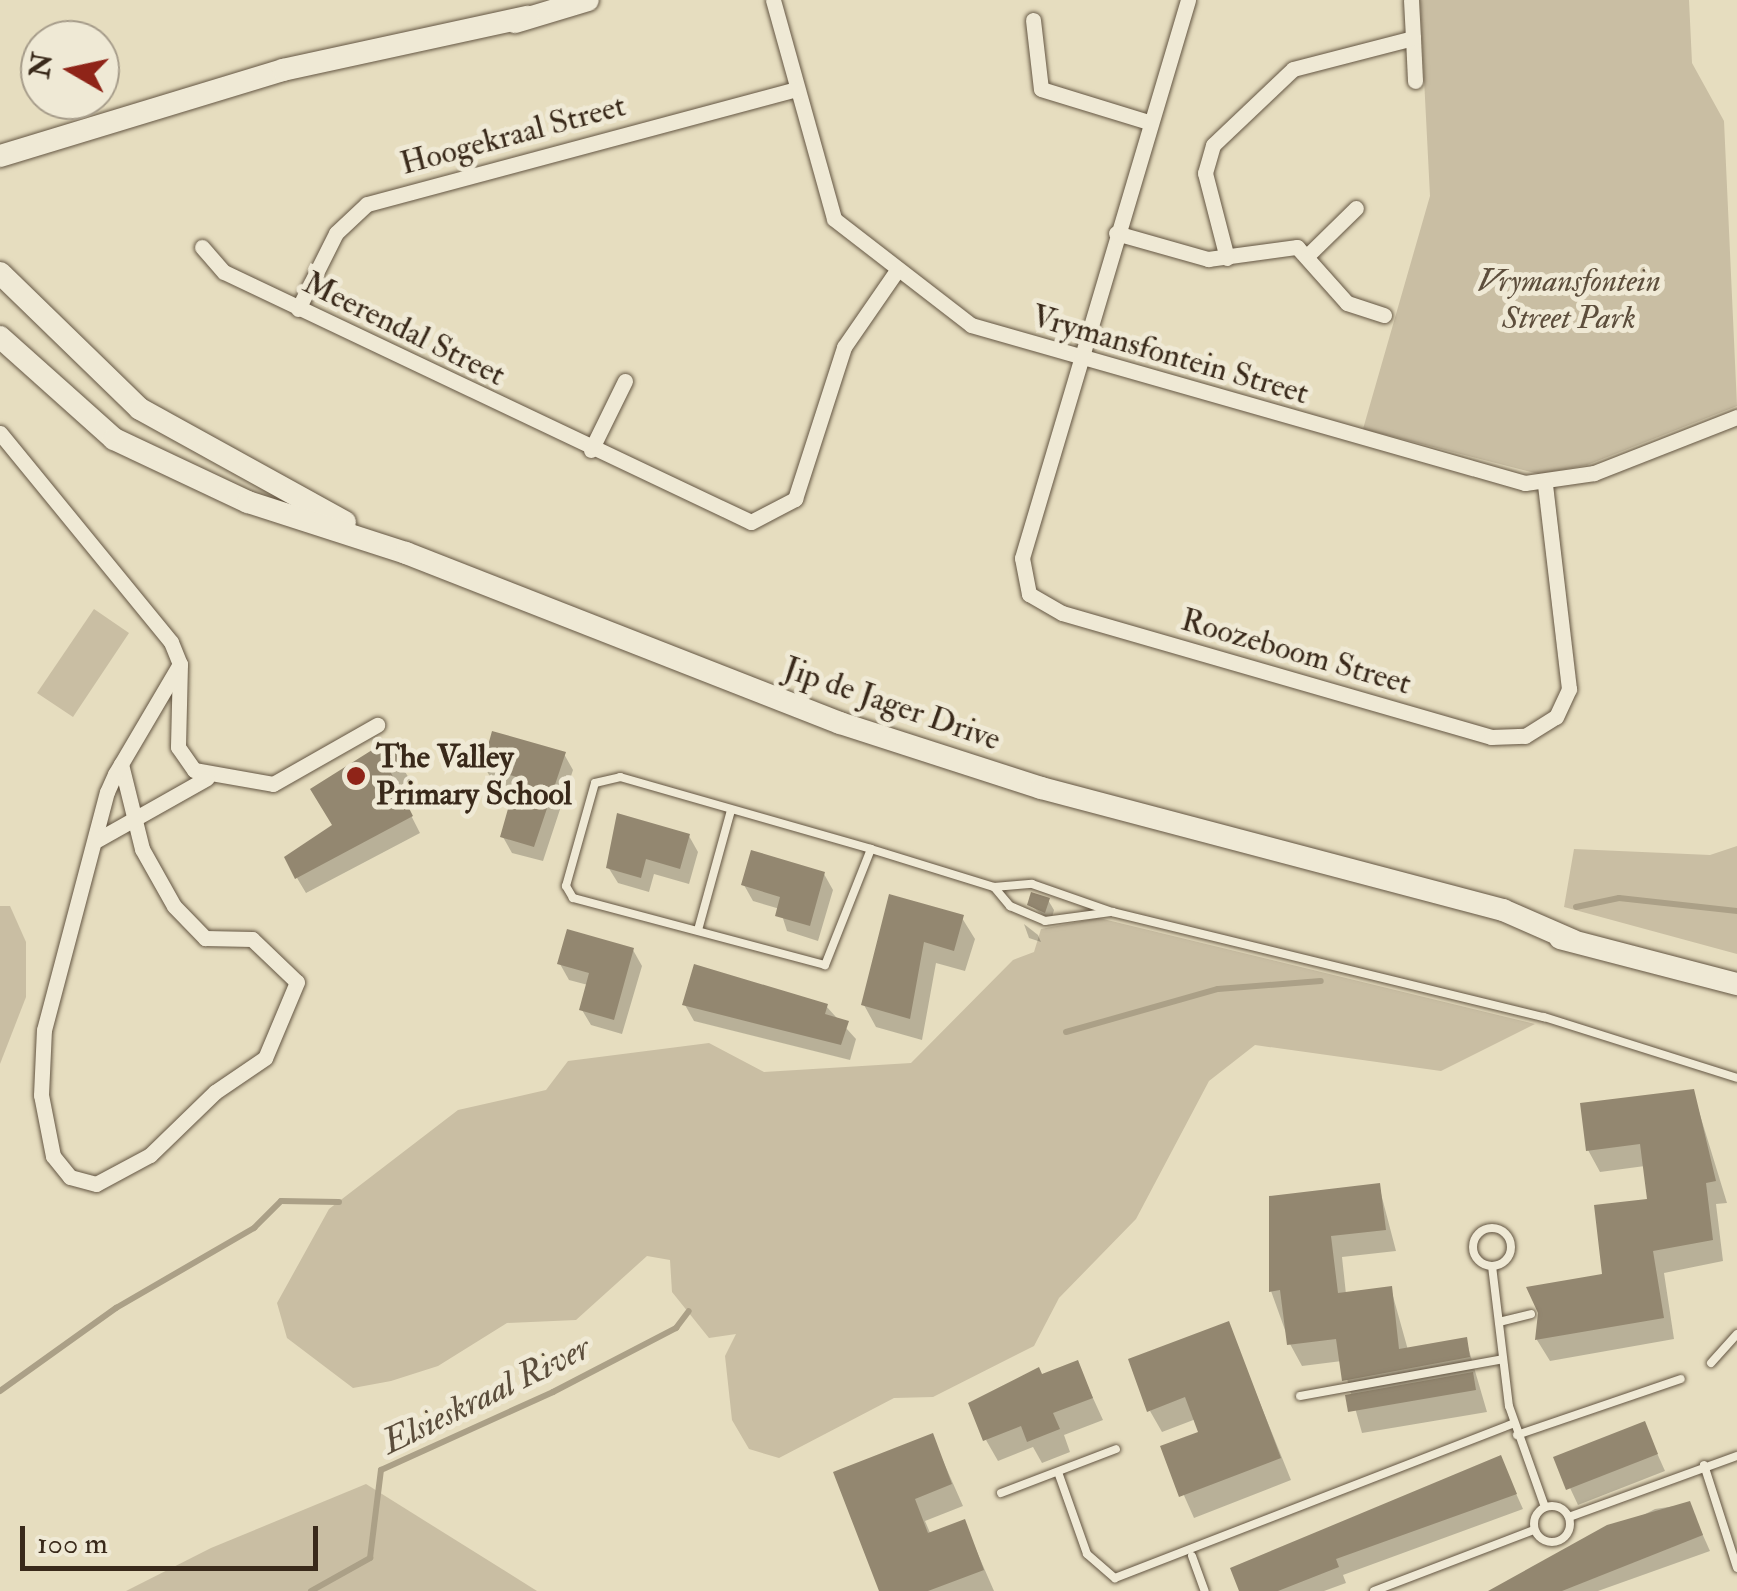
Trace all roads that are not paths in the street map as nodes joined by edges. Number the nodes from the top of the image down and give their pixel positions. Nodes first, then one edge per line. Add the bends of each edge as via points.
1 (588, 0) edge
2 (774, 0) edge
3 (1188, 0) edge
4 (1412, 0) edge
5 (1034, 20) dead end
6 (1413, 38) junction
7 (1415, 81) dead end
8 (797, 89) junction
9 (1148, 122) junction
10 (0, 156) edge
11 (1356, 208) dead end
12 (1116, 234) junction
13 (202, 247) dead end
14 (1308, 255) junction
15 (1227, 258) junction
16 (0, 273) edge
17 (894, 273) junction
18 (298, 309) junction
19 (1384, 315) dead end
20 (0, 336) edge
21 (1080, 359) junction
22 (624, 381) dead end
23 (1737, 417) edge
24 (1, 435) edge
25 (591, 450) junction
26 (1545, 484) junction
27 (406, 553) junction
28 (180, 664) junction
29 (377, 726) dead end
30 (121, 764) junction
31 (207, 778) junction
32 (731, 810) junction
33 (134, 823) junction
34 (96, 840) junction
35 (871, 849) junction
36 (994, 886) junction
37 (1112, 912) junction
38 (698, 930) junction
39 (1737, 984) edge
40 (1737, 1078) edge
41 (1492, 1266) junction
42 (1530, 1314) dead end
43 (1499, 1322) junction
44 (1737, 1334) edge
45 (1503, 1359) junction
46 (1711, 1363) dead end
47 (1681, 1379) dead end
48 (1300, 1396) dead end
49 (1514, 1424) junction
50 (1517, 1435) junction
51 (1116, 1449) dead end
52 (1737, 1456) edge
53 (1704, 1466) junction
54 (1058, 1472) junction
55 (1001, 1493) dead end
56 (1545, 1507) junction
57 (1569, 1517) junction
58 (1534, 1530) junction
59 (1192, 1556) junction
60 (1737, 1568) edge
61 (1404, 1580) junction
62 (1205, 1591) edge
63 (1374, 1591) edge
64 (1409, 1591) edge

1 - 10 main road via 412,54 250,83
2 - 8 street, Vrymansfontein Street
3 - 9 street
4 - 6 street
5 - 9 street via 1041,88
6 - 7 street
6 - 15 street via 1293,70 1213,144 1204,166
8 - 17 street, Vrymansfontein Street via 830,211
8 - 18 street, Hoogekraal Street via 378,199 342,224
9 - 12 street
11 - 14 street
12 - 15 street
12 - 21 street
13 - 18 street, Meerendal Street via 216,267
14 - 15 street via 1286,246
14 - 19 street via 1347,302
16 - 27 main road, Jip de Jager Drive via 140,409
17 - 21 street, Vrymansfontein Street via 971,325
17 - 25 street, Meerendal Street via 844,347 800,489 780,514 732,518
18 - 25 street, Meerendal Street
20 - 27 main road, Jip de Jager Drive via 74,410 159,465
21 - 26 street, Vrymansfontein Street
21 - 26 street, Roozeboom Street via 1022,558 1024,585 1037,602 1491,737 1544,728 1569,689
22 - 25 street
23 - 26 street
24 - 28 street
27 - 39 main road, Jip de Jager Drive via 840,723 1504,910 1574,942
28 - 30 street
28 - 31 street via 178,747
29 - 31 street via 273,784
30 - 33 street
30 - 34 street
31 - 33 street
32 - 35 lane
32 - 38 lane
32 - 38 lane via 600,776 566,877 573,898
33 - 34 street
33 - 34 street via 151,871 198,934 252,940 289,967 296,989 265,1058 214,1092 150,1156 96,1184 56,1163 41,1083 51,991
35 - 36 lane
35 - 38 lane via 825,965
36 - 37 lane via 1032,884
36 - 37 lane via 1010,906 1046,921
37 - 40 lane via 1544,1017
41 - 41 lane via 1473,1247 1490,1228 1510,1246
41 - 43 lane
42 - 43 lane
43 - 45 lane
44 - 46 lane
45 - 48 lane
45 - 49 lane
47 - 50 lane
49 - 50 lane
49 - 59 lane
50 - 56 lane
51 - 54 lane
52 - 53 lane
53 - 57 lane
53 - 60 lane
54 - 55 lane
54 - 59 lane via 1086,1554 1106,1576
56 - 57 lane
56 - 58 lane
57 - 58 lane via 1558,1542
58 - 61 lane
59 - 62 lane
61 - 63 lane
61 - 64 lane

